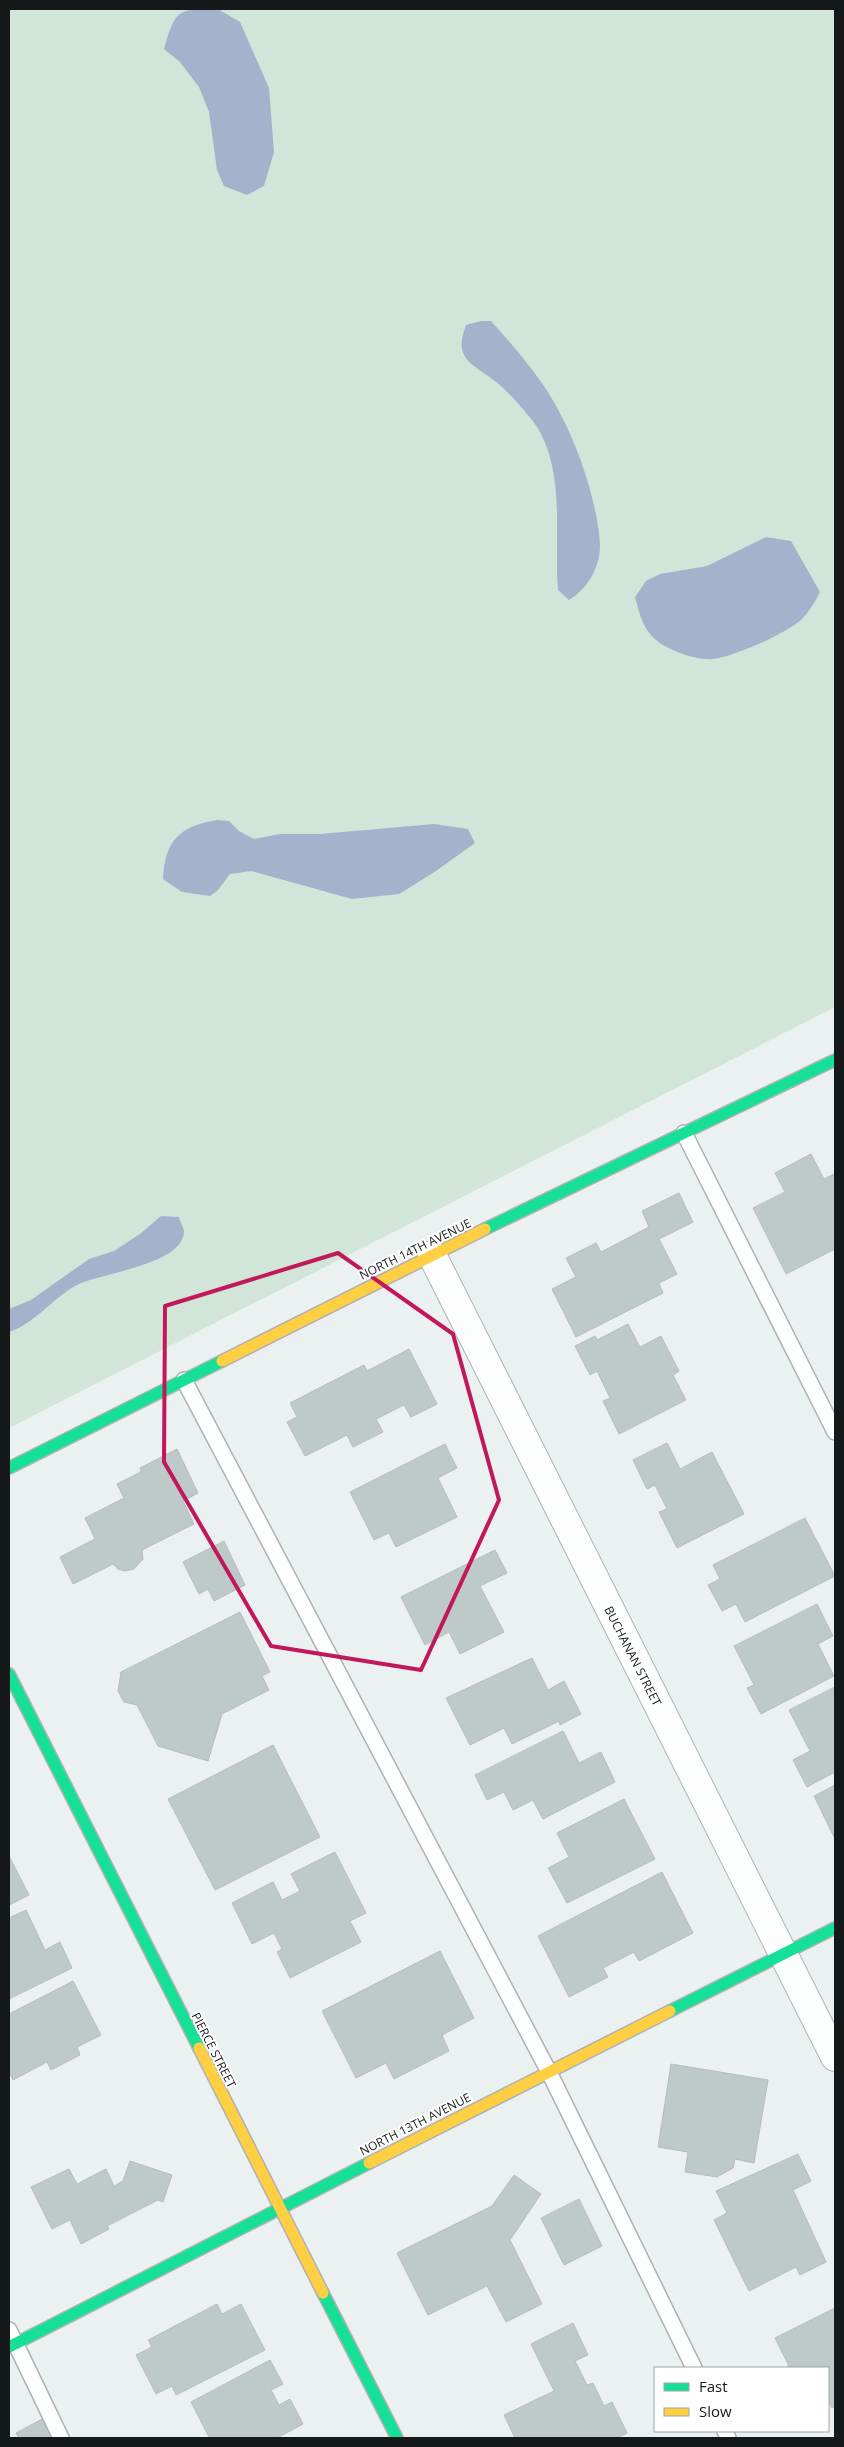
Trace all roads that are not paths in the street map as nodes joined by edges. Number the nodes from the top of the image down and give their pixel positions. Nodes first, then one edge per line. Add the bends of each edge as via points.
1 (835, 1060) edge
2 (684, 1133) junction
3 (432, 1255) junction
4 (184, 1380) junction
5 (835, 1432) edge
6 (9, 1468) edge
7 (9, 1674) edge
8 (835, 1928) edge
9 (783, 1954) junction
10 (835, 2057) edge
11 (549, 2072) junction
12 (279, 2208) junction
13 (9, 2330) edge
14 (12, 2345) edge
15 (694, 2367) edge
16 (61, 2438) edge
17 (397, 2438) edge

1 - 2 street, NORTH 14TH AVENUE
2 - 3 street, NORTH 14TH AVENUE
2 - 5 lane
3 - 4 street, NORTH 14TH AVENUE
3 - 9 street, BUCHANAN STREET
4 - 6 street, NORTH 14TH AVENUE
4 - 11 lane
7 - 12 street, PIERCE STREET
8 - 9 street, NORTH 13TH AVENUE
9 - 10 street, BUCHANAN STREET
9 - 11 street, NORTH 13TH AVENUE
11 - 12 street, NORTH 13TH AVENUE
11 - 15 lane
12 - 14 street, NORTH 13TH AVENUE
12 - 17 street, PIERCE STREET
13 - 14 lane
14 - 16 lane

